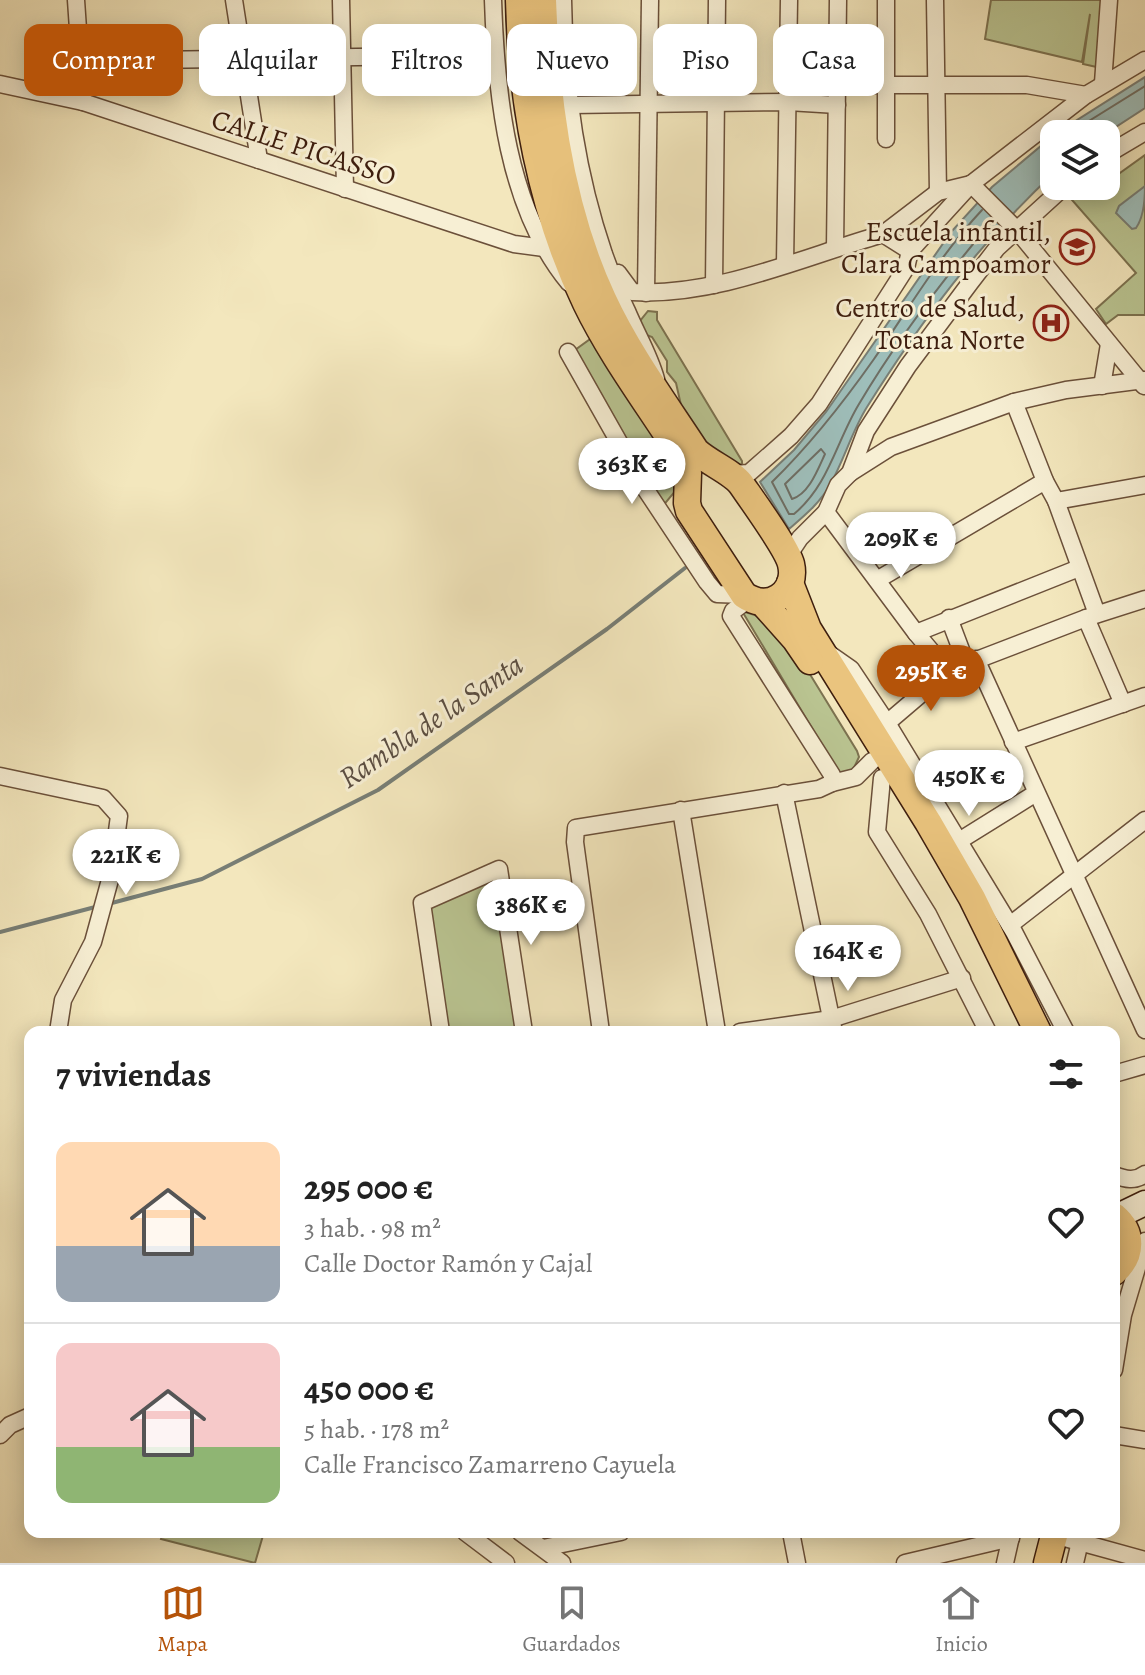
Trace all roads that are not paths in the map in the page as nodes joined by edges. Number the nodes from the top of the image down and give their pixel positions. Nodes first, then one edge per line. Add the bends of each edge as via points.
1 (76, 0) edge
2 (234, 0) edge
3 (341, 0) edge
4 (493, 0) edge
5 (519, 0) edge
6 (543, 0) edge
7 (563, 0) edge
8 (650, 0) edge
9 (717, 0) edge
10 (789, 0) edge
11 (838, 0) edge
12 (886, 0) edge
13 (935, 0) edge
14 (1109, 0) edge
15 (78, 24) edge
16 (238, 24) edge
17 (341, 24) edge
18 (837, 24) edge
19 (495, 55) junction
20 (346, 58) edge
21 (1145, 60) edge
22 (1103, 83) junction
23 (0, 84) edge
24 (936, 85) junction
25 (886, 86) junction
26 (1086, 95) junction
27 (83, 96) edge
28 (249, 96) edge
29 (342, 96) edge
30 (837, 96) edge
31 (83, 102) junction
32 (716, 102) junction
33 (788, 102) junction
34 (649, 104) junction
35 (570, 105) junction
36 (837, 105) junction
37 (1145, 132) edge
38 (886, 139) dead end
39 (1120, 147) edge
40 (259, 160) junction
41 (971, 184) junction
42 (345, 189) junction
43 (938, 192) junction
44 (1049, 200) edge
45 (1016, 229) junction
46 (883, 234) junction
47 (544, 248) junction
48 (835, 248) junction
49 (910, 251) junction
50 (605, 256) junction
51 (785, 264) junction
52 (714, 285) junction
53 (646, 293) junction
54 (585, 302) junction
55 (1109, 344) junction
56 (568, 352) dead end
57 (1143, 382) edge
58 (1102, 386) junction
59 (660, 396) junction
60 (1014, 402) junction
61 (726, 473) junction
62 (850, 473) junction
63 (1045, 481) junction
64 (1145, 485) edge
65 (688, 490) junction
66 (1056, 501) junction
67 (826, 512) junction
68 (674, 519) junction
69 (788, 556) junction
70 (1079, 568) junction
71 (877, 580) junction
72 (790, 583) junction
73 (752, 598) junction
74 (1145, 599) edge
75 (1092, 616) junction
76 (949, 618) junction
77 (916, 633) junction
78 (820, 647) junction
79 (971, 661) junction
80 (948, 671) junction
81 (1145, 696) edge
82 (1123, 704) junction
83 (887, 723) junction
84 (1013, 742) junction
85 (877, 769) junction
86 (0, 776) edge
87 (832, 783) junction
88 (784, 793) junction
89 (1036, 793) junction
90 (681, 810) junction
91 (1145, 820) edge
92 (959, 841) junction
93 (1074, 876) junction
94 (1010, 925) junction
95 (962, 978) junction
96 (59, 1026) edge
97 (440, 1026) edge
98 (523, 1026) edge
99 (600, 1026) edge
100 (716, 1026) edge
101 (833, 1026) edge
102 (985, 1026) edge
103 (1018, 1026) edge
104 (1035, 1026) edge
105 (1063, 1026) edge
106 (1145, 1030) edge
107 (1145, 1065) edge
108 (1120, 1072) edge
109 (1145, 1174) edge
110 (1120, 1177) edge
111 (1145, 1203) edge
112 (1120, 1214) edge
113 (1145, 1214) edge
114 (1120, 1221) edge
115 (1137, 1242) edge
116 (1120, 1265) edge
117 (1120, 1333) edge
118 (24, 1419) edge
119 (0, 1435) edge
120 (1120, 1436) edge
121 (1145, 1440) edge
122 (473, 1538) edge
123 (529, 1538) edge
124 (592, 1538) edge
125 (792, 1538) edge
126 (1000, 1538) edge
127 (1010, 1538) edge
128 (1053, 1538) edge
129 (1081, 1538) edge
130 (1084, 1538) edge
131 (543, 1548) junction
132 (1145, 1560) edge
133 (506, 1563) edge
134 (562, 1563) edge
135 (797, 1563) edge
136 (905, 1563) edge
137 (1005, 1563) edge
138 (1047, 1563) edge
139 (1075, 1563) edge

1 - 15 street
2 - 16 street
3 - 17 street
4 - 19 street
5 - 54 main road via 532,129 551,214
6 - 59 main road via 554,126 569,204 601,295
7 - 35 street
8 - 34 street
9 - 32 street
10 - 33 street
11 - 18 street
12 - 25 street
13 - 24 street
14 - 22 street
19 - 20 street
19 - 47 street via 507,140
21 - 22 street
22 - 26 street
23 - 31 street, CALLE PICASSO
24 - 25 street
24 - 26 street via 1027,85
24 - 43 street
25 - 38 street
26 - 41 street
27 - 31 street
28 - 40 street
29 - 42 street
30 - 36 street
31 - 40 street, CALLE PICASSO
32 - 33 street
32 - 34 street
32 - 52 street
33 - 36 street
33 - 51 street
34 - 35 street
34 - 53 street
35 - 50 street via 578,165
36 - 48 street
37 - 39 street
40 - 42 street, CALLE PICASSO
41 - 43 street
41 - 45 street
41 - 49 street
42 - 47 street, CALLE PICASSO via 514,244
43 - 46 street
44 - 45 street
45 - 55 street
45 - 62 street via 908,366 866,431
46 - 48 street
46 - 49 street
47 - 54 street
48 - 51 street
49 - 61 street via 906,268 819,404 766,461 749,473
50 - 53 street via 632,292
50 - 59 street via 649,353
51 - 52 street
52 - 53 street
54 - 65 main road via 683,459
55 - 57 street
55 - 58 street
56 - 68 street
57 - 58 street
58 - 60 street
59 - 61 main road via 696,451
60 - 62 street via 891,447
60 - 63 street
61 - 65 main road via 707,472
61 - 69 main road via 742,485
62 - 67 street
63 - 66 street
63 - 71 street
64 - 66 street
65 - 68 main road via 687,503
66 - 70 street
67 - 69 street
67 - 71 street
68 - 73 main road
69 - 72 main road
70 - 75 street
70 - 76 street
71 - 77 street
72 - 73 main road via 779,597
72 - 78 main road
73 - 85 main road via 795,639
73 - 87 street via 731,616 832,775
74 - 75 street
75 - 79 street
75 - 82 street
76 - 77 street
76 - 79 street
77 - 80 street
78 - 83 street via 851,669
78 - 104 main road via 965,886
79 - 80 street
79 - 84 street
80 - 83 street
81 - 82 street
82 - 84 street
83 - 92 street
84 - 89 street
85 - 87 street
85 - 95 street via 877,832
85 - 103 main road via 958,906
86 - 96 street via 103,798 119,816 111,876 93,942 63,1000
87 - 88 street
88 - 90 street
88 - 101 street
89 - 92 street
89 - 93 street
90 - 99 street via 576,828
90 - 100 street
91 - 93 street
92 - 94 street
93 - 94 street
93 - 106 street
94 - 105 street
95 - 101 street
95 - 102 street
97 - 98 street via 422,903 499,869
107 - 108 street
109 - 110 street
111 - 112 street
113 - 115 street
114 - 115 main road
115 - 116 main road
115 - 117 street
118 - 119 street
120 - 121 street
122 - 133 street
123 - 131 street
124 - 131 street
125 - 135 street
126 - 136 street
127 - 137 street
128 - 138 main road
129 - 139 street
130 - 132 street
131 - 134 street

